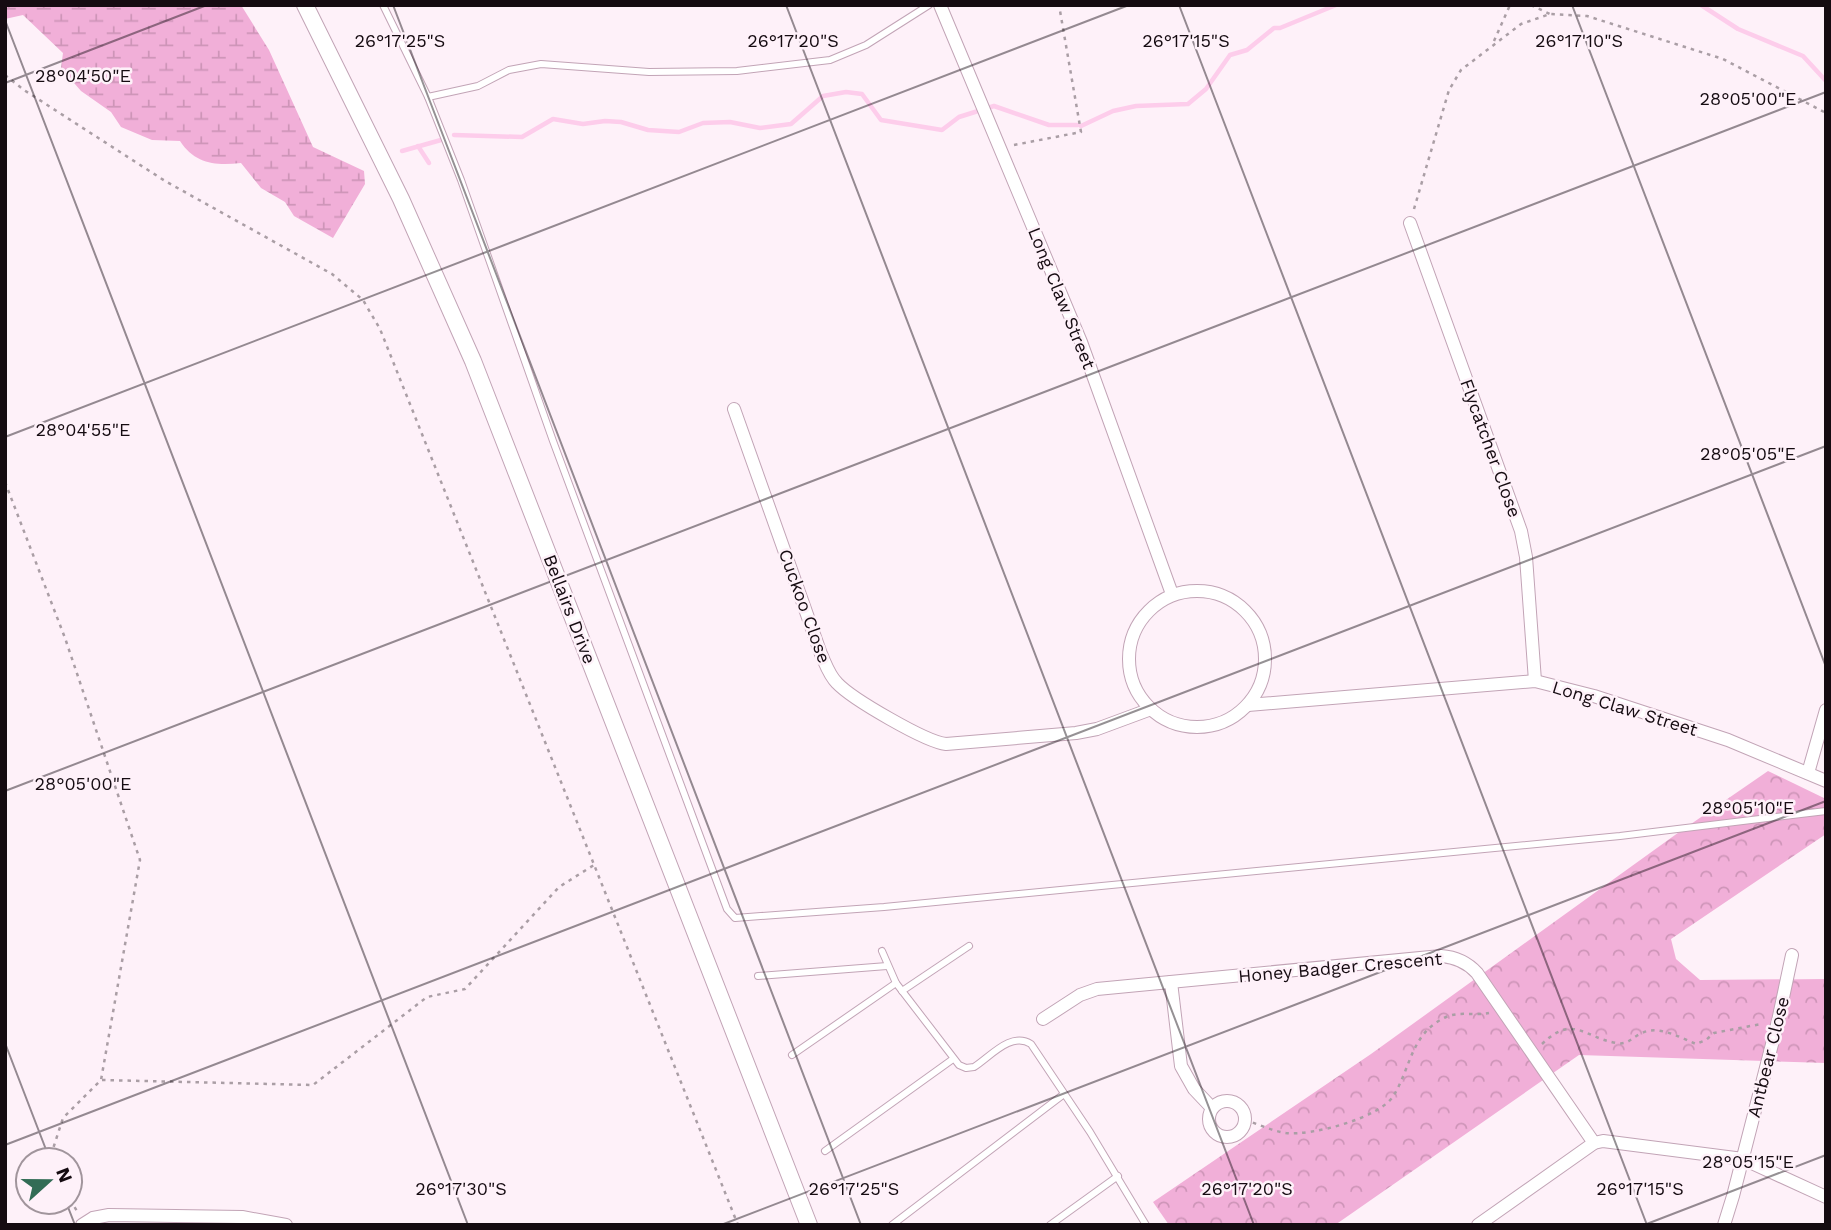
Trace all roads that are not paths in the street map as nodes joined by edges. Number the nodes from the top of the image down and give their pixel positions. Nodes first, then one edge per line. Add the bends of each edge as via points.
1 (305, 5) edge
2 (383, 5) edge
3 (929, 5) edge
4 (940, 5) edge
5 (428, 97) junction
6 (1410, 223) road end
7 (734, 409) dead end
8 (1172, 594) junction
9 (1535, 681) junction
10 (1248, 705) junction
11 (1150, 709) junction
12 (1826, 710) edge
13 (1808, 773) junction
14 (1826, 781) edge
15 (1826, 811) edge
16 (969, 946) dead end
17 (882, 951) dead end
18 (1791, 955) dead end
19 (887, 966) junction
20 (758, 976) dead end
21 (1171, 982) junction
22 (896, 983) junction
23 (902, 991) junction
24 (1043, 1019) dead end
25 (792, 1055) dead end
26 (953, 1059) junction
27 (1064, 1094) junction
28 (1212, 1108) junction
29 (1594, 1143) junction
30 (825, 1151) dead end
31 (1743, 1159) junction
32 (1118, 1176) junction
33 (1826, 1197) edge
34 (82, 1225) edge
35 (286, 1225) edge
36 (809, 1225) edge
37 (892, 1225) edge
38 (1049, 1225) edge
39 (1146, 1225) edge
40 (1478, 1225) edge
41 (1724, 1225) edge

1 - 36 street, Bellairs Drive via 401,199 472,361
2 - 5 lane
3 - 5 lane via 866,45 830,60 737,71 649,72 541,64
4 - 8 street, Long Claw Street via 1081,342
5 - 15 lane via 734,918 1519,846
6 - 9 street, Flycatcher Close via 1521,531
7 - 11 street, Cuckoo Close via 821,654 832,677 846,691 921,737 946,744 1087,731
8 - 10 street via 1217,593 1238,603 1254,620 1264,640 1266,663 1261,686
8 - 11 street via 1145,615 1130,646 1129,669
9 - 10 street, Long Claw Street
9 - 13 street, Long Claw Street via 1728,740
10 - 11 street via 1234,717 1200,727 1165,720
12 - 13 street
13 - 14 street, Long Claw Street
16 - 23 lane
17 - 19 lane
18 - 31 street, Antbear Close
19 - 20 lane
19 - 22 lane
21 - 24 street, Honey Badger Crescent via 1097,989
21 - 28 street via 1181,1066
21 - 29 street, Honey Badger Crescent via 1446,957 1461,961 1473,968
22 - 23 lane
22 - 25 lane
23 - 26 lane
26 - 27 lane via 970,1068 1013,1040 1024,1040
26 - 30 lane
27 - 32 lane
27 - 37 lane
28 - 28 street via 1209,1120 1213,1131 1224,1137 1240,1131 1245,1120 1242,1109 1233,1102
29 - 31 street via 1626,1142
29 - 40 street
31 - 33 street
31 - 41 street, Antbear Close
32 - 38 lane
32 - 39 lane
34 - 35 street via 109,1215 242,1217

